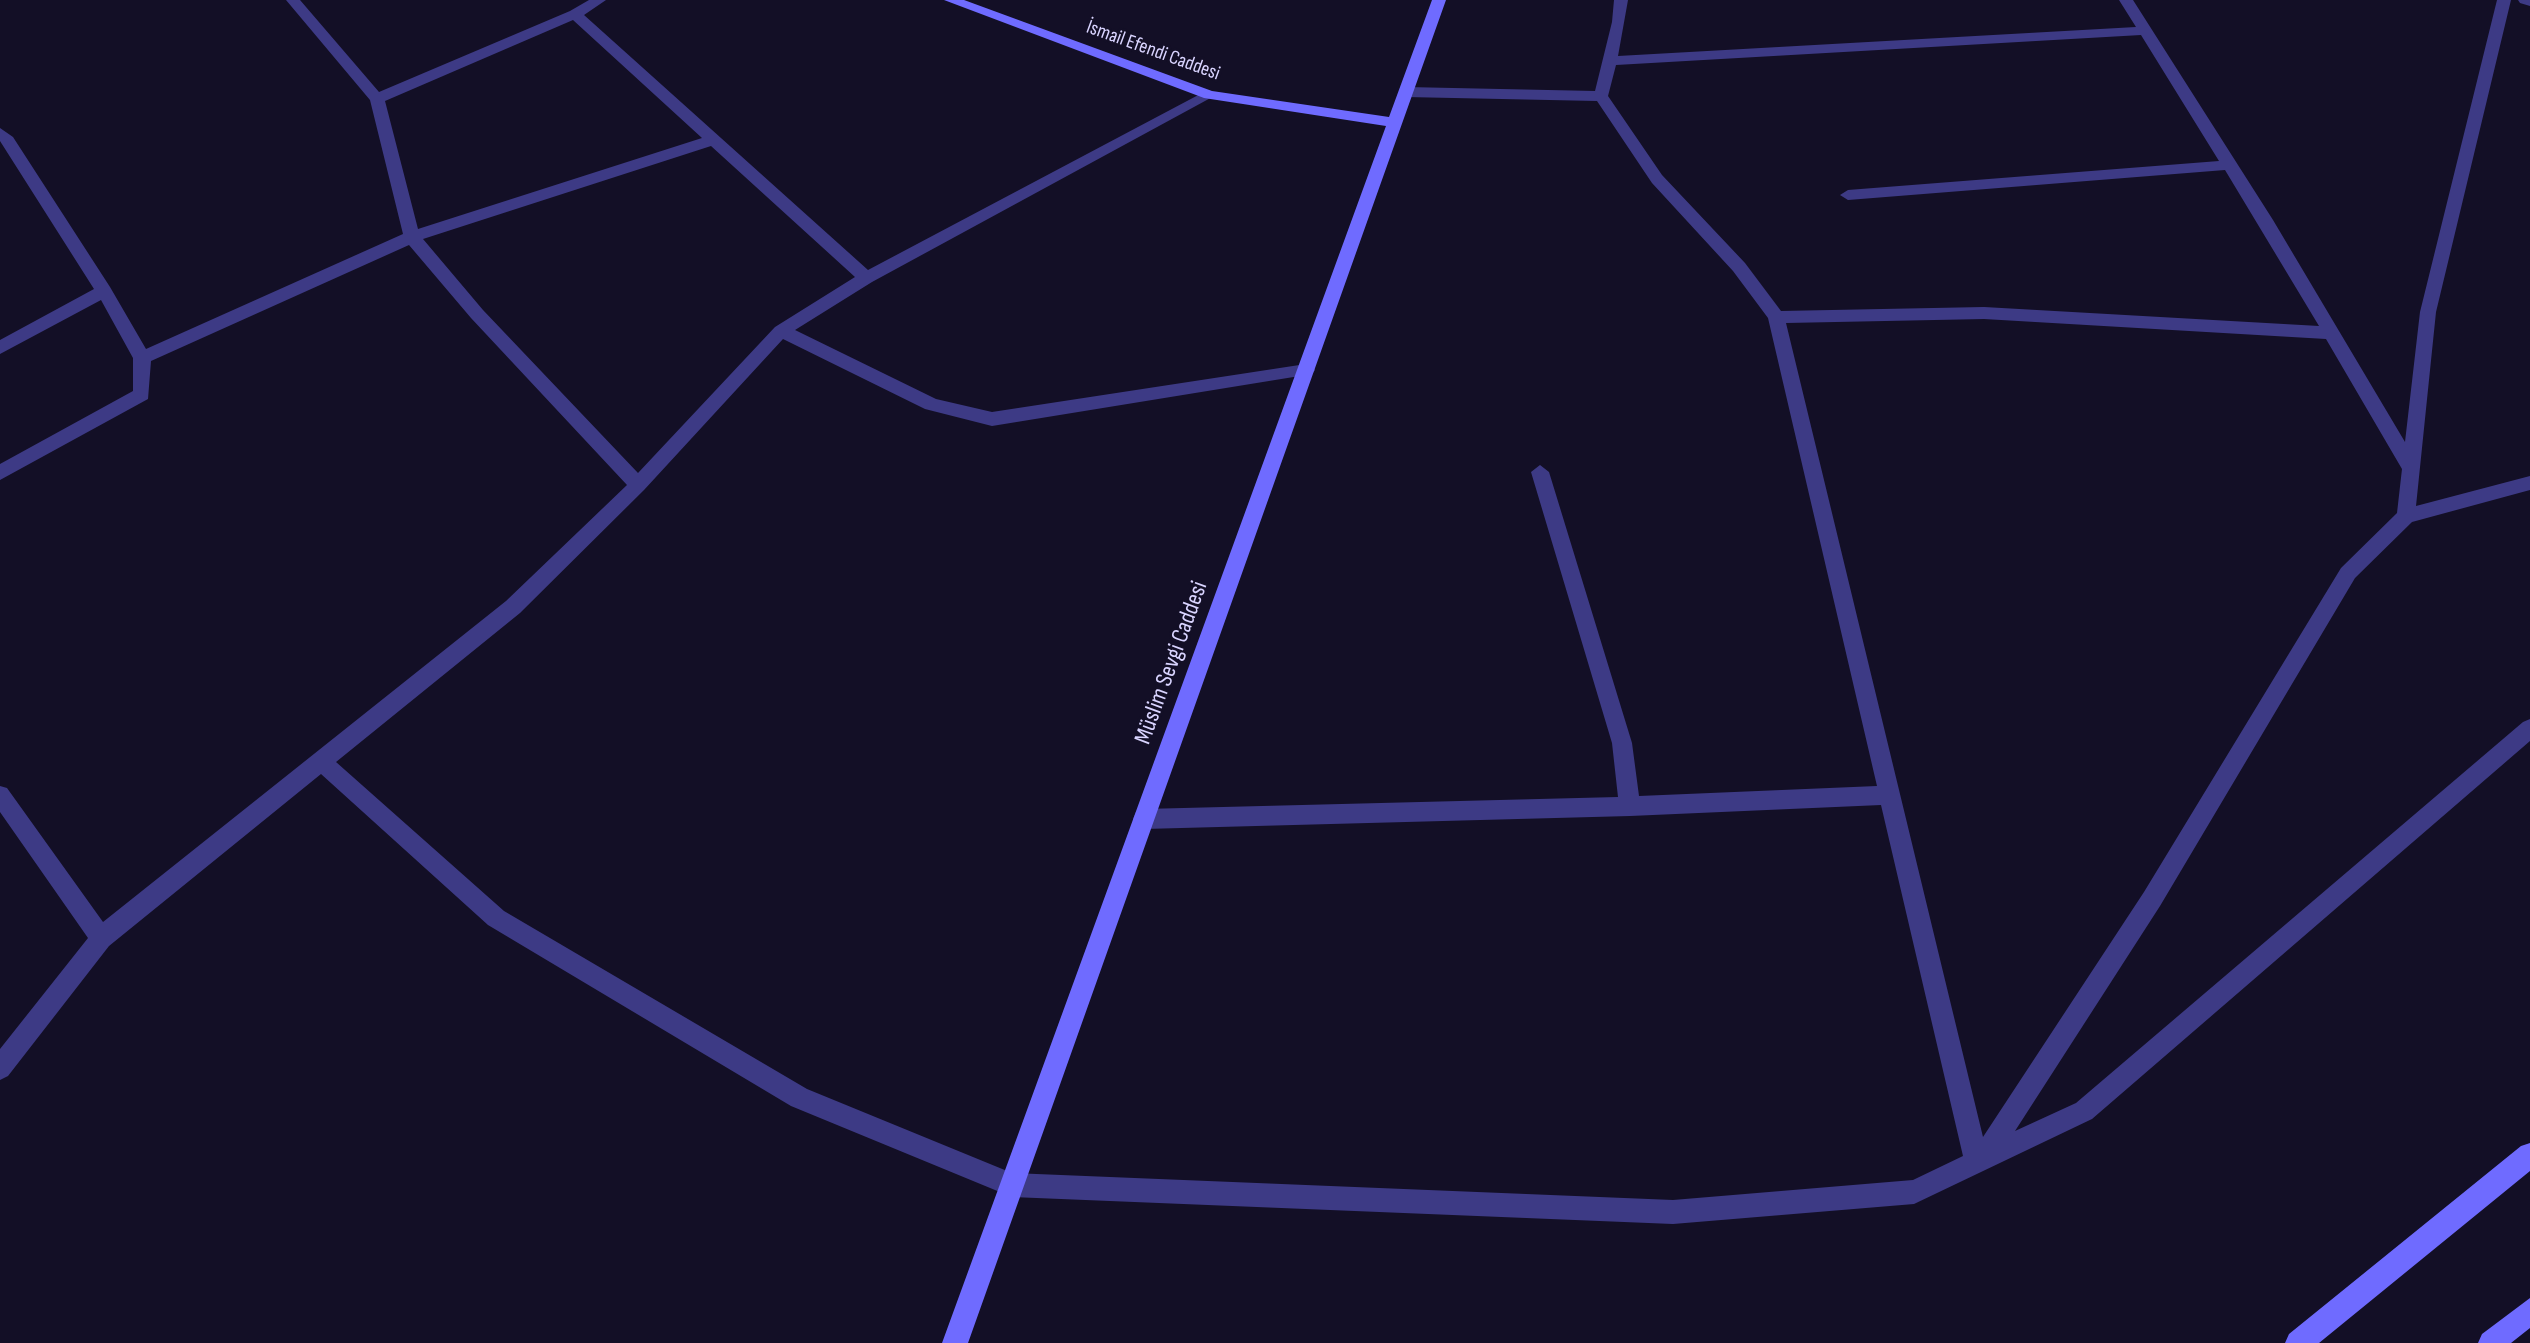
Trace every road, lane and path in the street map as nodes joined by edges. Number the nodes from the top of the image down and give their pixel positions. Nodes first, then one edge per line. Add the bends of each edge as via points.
1 (293, 0) edge
2 (599, 0) edge
3 (951, 0) edge
4 (1439, 0) edge
5 (1621, 0) edge
6 (2126, 0) edge
7 (2504, 0) edge
8 (575, 14) junction
9 (2145, 31) junction
10 (1609, 61) junction
11 (1406, 92) junction
12 (1209, 95) junction
13 (1601, 96) junction
14 (377, 99) junction
15 (1395, 123) junction
16 (3, 139) edge
17 (712, 140) junction
18 (2227, 165) junction
19 (1848, 195) dead end
20 (412, 237) junction
21 (866, 278) junction
22 (104, 291) junction
23 (1776, 317) junction
24 (781, 331) junction
25 (2331, 333) junction
26 (0, 348) edge
27 (142, 358) junction
28 (1306, 370) junction
29 (2411, 468) junction
30 (1540, 472) dead end
31 (0, 473) edge
32 (2530, 483) edge
33 (638, 485) junction
34 (2406, 516) junction
35 (2530, 728) edge
36 (322, 762) junction
37 (0, 795) edge
38 (1890, 795) junction
39 (1630, 806) junction
40 (1144, 819) junction
41 (101, 938) junction
42 (0, 1068) edge
43 (2530, 1155) edge
44 (1980, 1160) junction
45 (1012, 1185) junction
46 (2530, 1311) edge
47 (955, 1343) edge
48 (2298, 1343) edge
49 (2491, 1343) edge

1 - 14 street
2 - 8 street
3 - 12 main road, İsmail Efendi Caddesi
4 - 11 main road, Müslim Sevgi Caddesi
5 - 10 street
6 - 9 street
7 - 29 street via 2428,312
8 - 14 street
8 - 17 street
9 - 10 street
9 - 18 street
10 - 13 street
11 - 13 street
11 - 15 main road, Müslim Sevgi Caddesi
12 - 15 main road, İsmail Efendi Caddesi
12 - 21 street
13 - 23 street via 1657,179 1739,267
14 - 20 street
15 - 28 main road, Müslim Sevgi Caddesi
16 - 22 street
17 - 20 street
17 - 21 street
18 - 19 street
18 - 25 street
20 - 27 street
20 - 33 street
21 - 24 street
22 - 26 street
22 - 27 street
23 - 25 street via 1984,313
23 - 38 street
24 - 28 street via 931,404 992,419
24 - 33 street
25 - 29 street
27 - 31 street via 142,394
28 - 40 main road, Müslim Sevgi Caddesi
29 - 34 street
30 - 39 street via 1622,743
32 - 34 street
33 - 36 street via 513,607
34 - 44 street via 2348,573 2152,899
35 - 44 street via 2084,1111
36 - 41 street
36 - 45 street via 496,918 799,1098
37 - 41 street
38 - 39 street
38 - 44 street
39 - 40 street
40 - 45 main road, Müslim Sevgi Caddesi
41 - 42 street
43 - 48 main road
44 - 45 street via 1914,1192 1673,1212
45 - 47 main road, Müslim Sevgi Caddesi
46 - 49 main road

